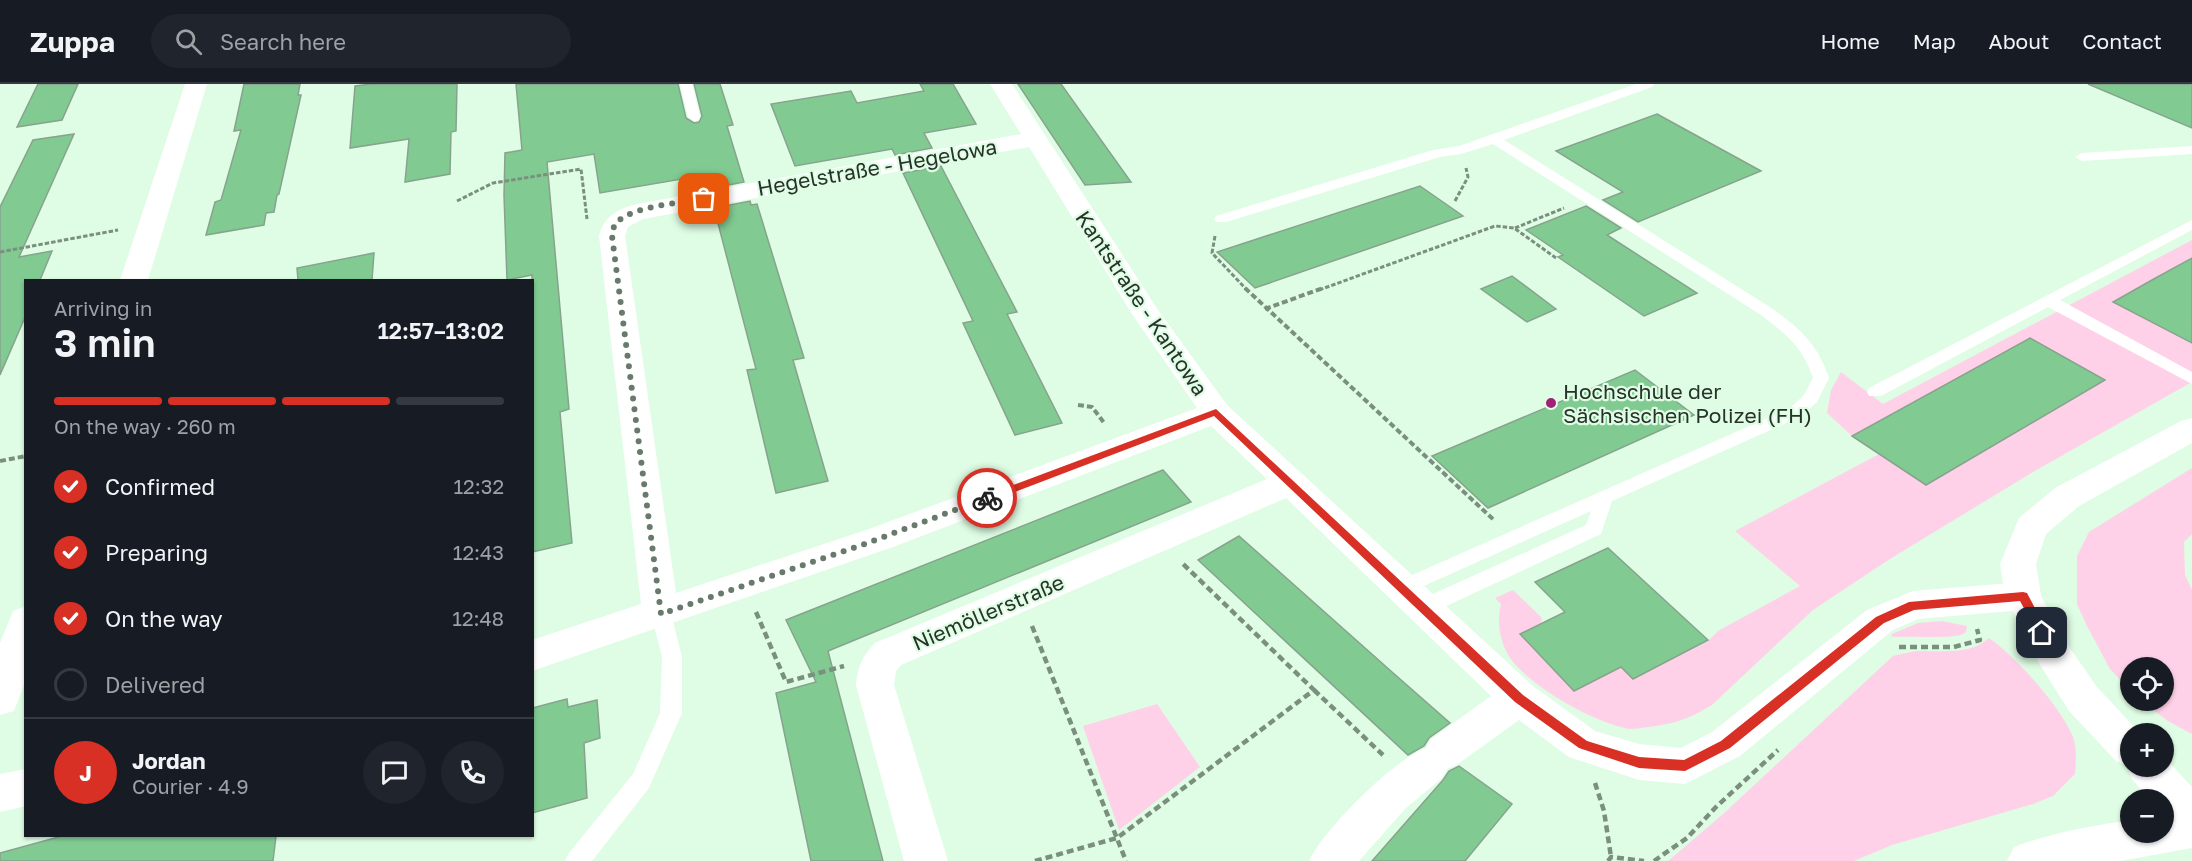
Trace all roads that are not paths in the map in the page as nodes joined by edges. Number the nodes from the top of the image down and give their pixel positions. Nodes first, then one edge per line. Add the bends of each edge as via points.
1 (196, 84) edge
2 (686, 84) edge
3 (1001, 84) edge
4 (1648, 84) edge
5 (694, 117) dead end
6 (1035, 139) junction
7 (1494, 139) junction
8 (2192, 150) edge
9 (2082, 156) dead end
10 (1221, 219) road end
11 (2192, 224) edge
12 (134, 279) edge
13 (2049, 301) junction
14 (2192, 379) edge
15 (1875, 392) dead end
16 (1216, 412) junction
17 (2192, 429) edge
18 (1289, 483) junction
19 (1605, 496) junction
20 (2023, 596) junction
21 (1412, 598) junction
22 (661, 614) junction
23 (24, 627) edge
24 (534, 655) edge
25 (1519, 698) junction
26 (0, 699) edge
27 (2120, 738) edge
28 (2156, 777) edge
29 (24, 788) edge
30 (0, 794) edge
31 (2192, 817) edge
32 (2192, 829) edge
33 (577, 861) edge
34 (926, 861) edge
35 (1331, 861) edge
36 (2030, 861) edge

1 - 12 street
2 - 5 lane
3 - 6 street, Kantstraße - Kantowa
4 - 7 lane
6 - 16 street, Kantstraße - Kantowa via 1146,314
6 - 22 street, Hegelstraße - Hegelowa via 637,212 614,225 612,236
7 - 10 lane
7 - 19 lane via 1767,312 1813,353 1821,378 1811,398 1796,412
8 - 9 lane
11 - 13 lane
13 - 14 lane
13 - 15 lane
16 - 18 street, Kantstraße - Kantowa
16 - 22 street via 881,538
17 - 20 street via 2067,497 2031,527 2018,564
18 - 21 street, Kantstraße - Kantowa
18 - 34 street, Niemöllerstraße via 888,654 877,666 874,685
19 - 21 lane via 1512,537
19 - 21 lane via 1594,528
20 - 25 street, Kantstraße - Kantowa via 1913,605 1880,620 1726,744 1685,766 1639,762 1583,745
20 - 27 street via 2052,652 2084,699
21 - 25 street, Kantstraße - Kantowa
22 - 24 street
22 - 33 lane via 672,657 671,712 641,781
23 - 26 street
25 - 35 street via 1390,796
28 - 31 street
29 - 30 street
32 - 36 street

